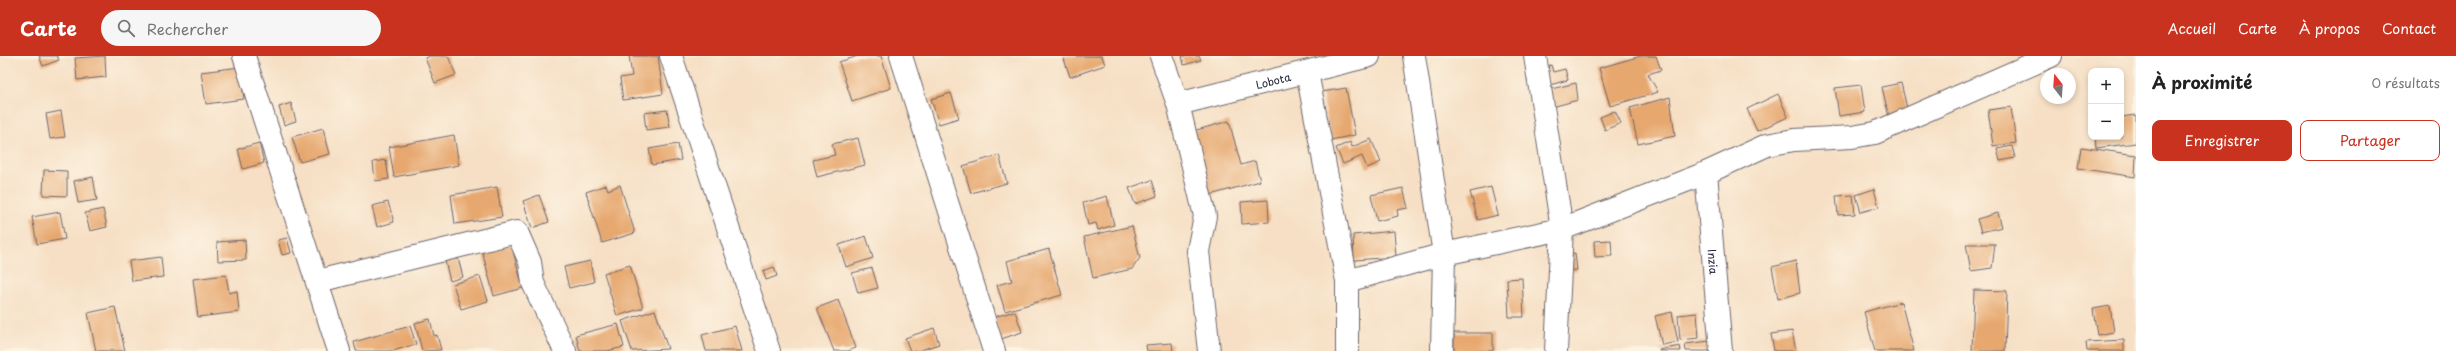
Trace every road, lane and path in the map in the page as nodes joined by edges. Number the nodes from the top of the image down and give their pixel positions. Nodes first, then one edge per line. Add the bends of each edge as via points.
1 (244, 56) edge
2 (671, 56) edge
3 (901, 56) edge
4 (1161, 56) edge
5 (1369, 56) edge
6 (1414, 56) edge
7 (1535, 56) edge
8 (2051, 56) edge
9 (1307, 72) junction
10 (1178, 104) junction
11 (1706, 173) junction
12 (1562, 228) junction
13 (1444, 254) junction
14 (318, 281) junction
15 (1347, 281) junction
16 (338, 351) edge
17 (564, 351) edge
18 (769, 351) edge
19 (994, 351) edge
20 (1209, 351) edge
21 (1346, 351) edge
22 (1442, 351) edge
23 (1556, 351) edge
24 (1721, 351) edge

1 - 14 lane
2 - 18 lane
3 - 19 lane
4 - 10 lane
5 - 9 lane, Lobota
6 - 13 lane
7 - 12 lane
8 - 11 lane via 1875,133 1767,145
9 - 10 lane, Lobota
9 - 15 lane
10 - 20 lane via 1204,216 1198,251
11 - 12 lane
11 - 24 lane, Inzia
12 - 13 lane
12 - 23 lane
13 - 15 lane
13 - 22 lane
14 - 16 lane
14 - 17 lane via 516,232 530,262 533,283
15 - 21 lane

